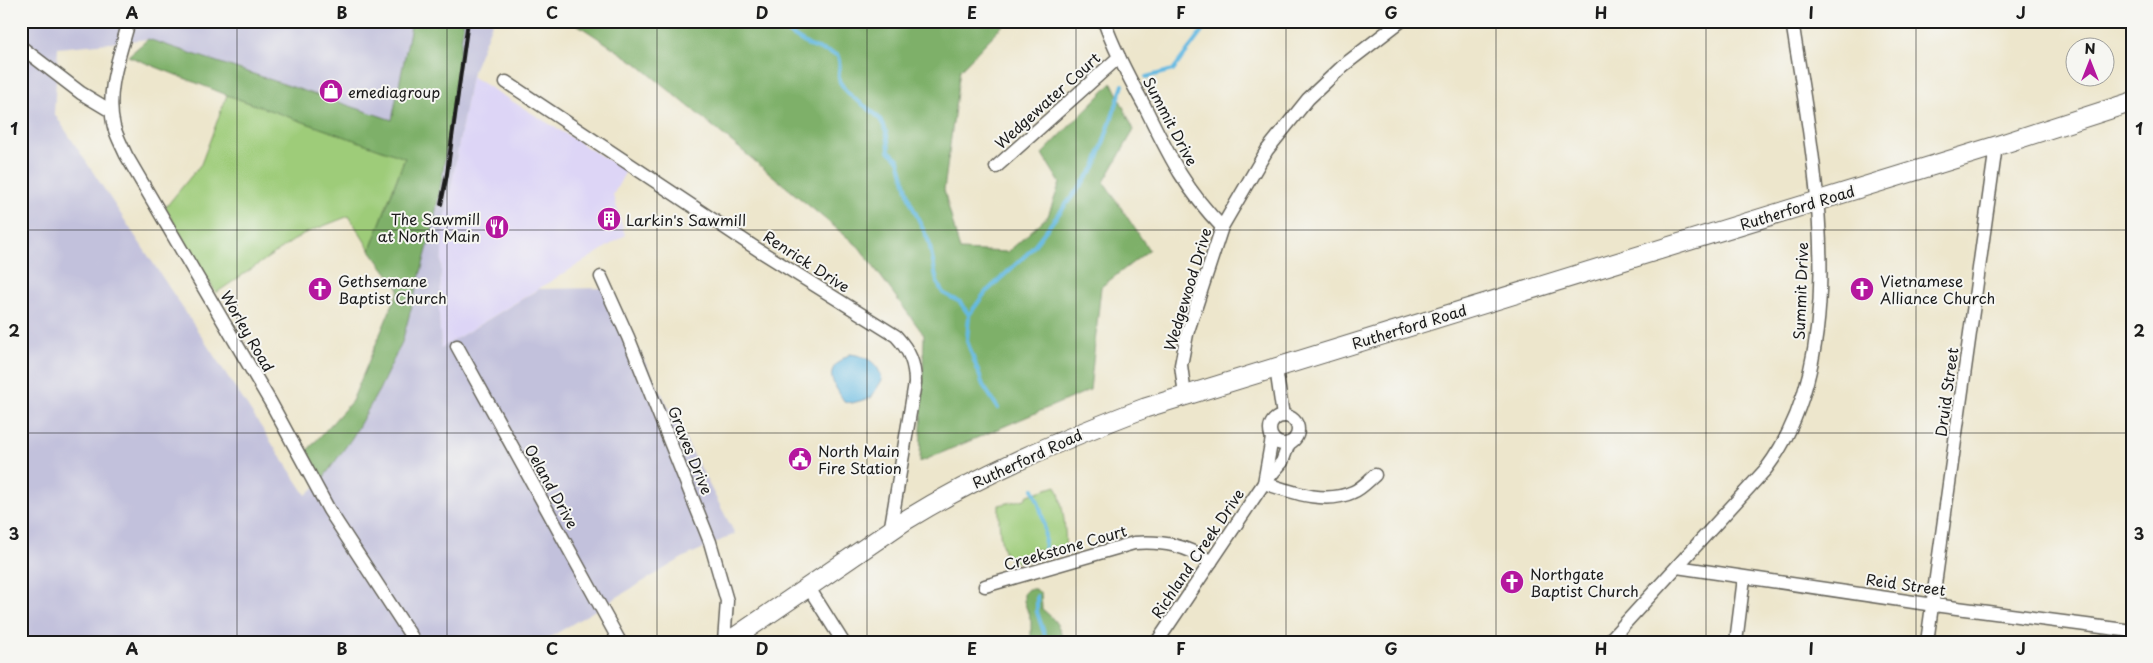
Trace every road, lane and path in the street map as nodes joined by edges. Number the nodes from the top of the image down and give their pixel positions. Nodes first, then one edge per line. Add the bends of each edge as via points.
1 (129, 21) edge
2 (1104, 21) edge
3 (1401, 21) edge
4 (1792, 21) edge
5 (21, 47) edge
6 (1119, 57) junction
7 (506, 82) dead end
8 (2132, 102) edge
9 (111, 111) junction
10 (1996, 146) junction
11 (996, 167) dead end
12 (1817, 201) junction
13 (1222, 227) junction
14 (601, 277) dead end
15 (457, 346) dead end
16 (1276, 368) junction
17 (1185, 396) junction
18 (1283, 416) junction
19 (1272, 438) junction
20 (1289, 443) junction
21 (1375, 475) dead end
22 (1264, 483) junction
23 (890, 532) junction
24 (1210, 562) junction
25 (1677, 567) junction
26 (1744, 578) junction
27 (985, 586) dead end
28 (809, 588) junction
29 (1934, 605) junction
30 (2132, 631) edge
31 (414, 642) edge
32 (620, 642) edge
33 (724, 642) edge
34 (728, 642) edge
35 (843, 642) edge
36 (1156, 642) edge
37 (1608, 642) edge
38 (1736, 642) edge
39 (1927, 642) edge

1 - 9 street, Worley Road via 113,83
2 - 6 street, Summit Drive
3 - 13 street, Wedgewood Drive via 1308,98 1267,150
4 - 12 street, Summit Drive
5 - 9 street
6 - 11 street, Wedgewater Court
6 - 13 street, Summit Drive via 1180,176 1202,207
7 - 23 street, Renrick Drive via 768,256 896,336 902,343 913,359 915,383
8 - 10 street, Rutherford Road
9 - 31 street, Worley Road via 114,128 126,155 271,403 324,502
10 - 12 street, Rutherford Road
10 - 29 street, Druid Street
12 - 16 street, Rutherford Road
12 - 25 street, Summit Drive via 1818,315 1810,373 1797,416 1766,470
13 - 17 street, Wedgewood Drive via 1187,334 1181,365
14 - 33 street, Graves Drive via 710,542 727,602
15 - 32 street, Oeland Drive
16 - 17 street, Rutherford Road
16 - 18 street
17 - 23 street, Rutherford Road via 1113,420 1021,459 936,502
18 - 19 street, Richland Creek Drive via 1271,424
18 - 20 street, Richland Creek Drive via 1292,418 1297,425 1298,434
19 - 20 street via 1281,444
19 - 22 street, Richland Creek Drive
20 - 22 street, Richland Creek Drive via 1282,462
21 - 22 street via 1355,492 1338,497 1304,494
22 - 24 street, Richland Creek Drive
23 - 28 street, Rutherford Road
24 - 27 street, Creekstone Court via 1173,544 1134,543
24 - 36 street, Richland Creek Drive
25 - 26 street, Reid Street
25 - 37 street, Summit Drive
26 - 29 street, Reid Street
26 - 38 street
28 - 34 street, Rutherford Road
28 - 35 street
29 - 30 street, Reid Street
29 - 39 street, Druid Street

